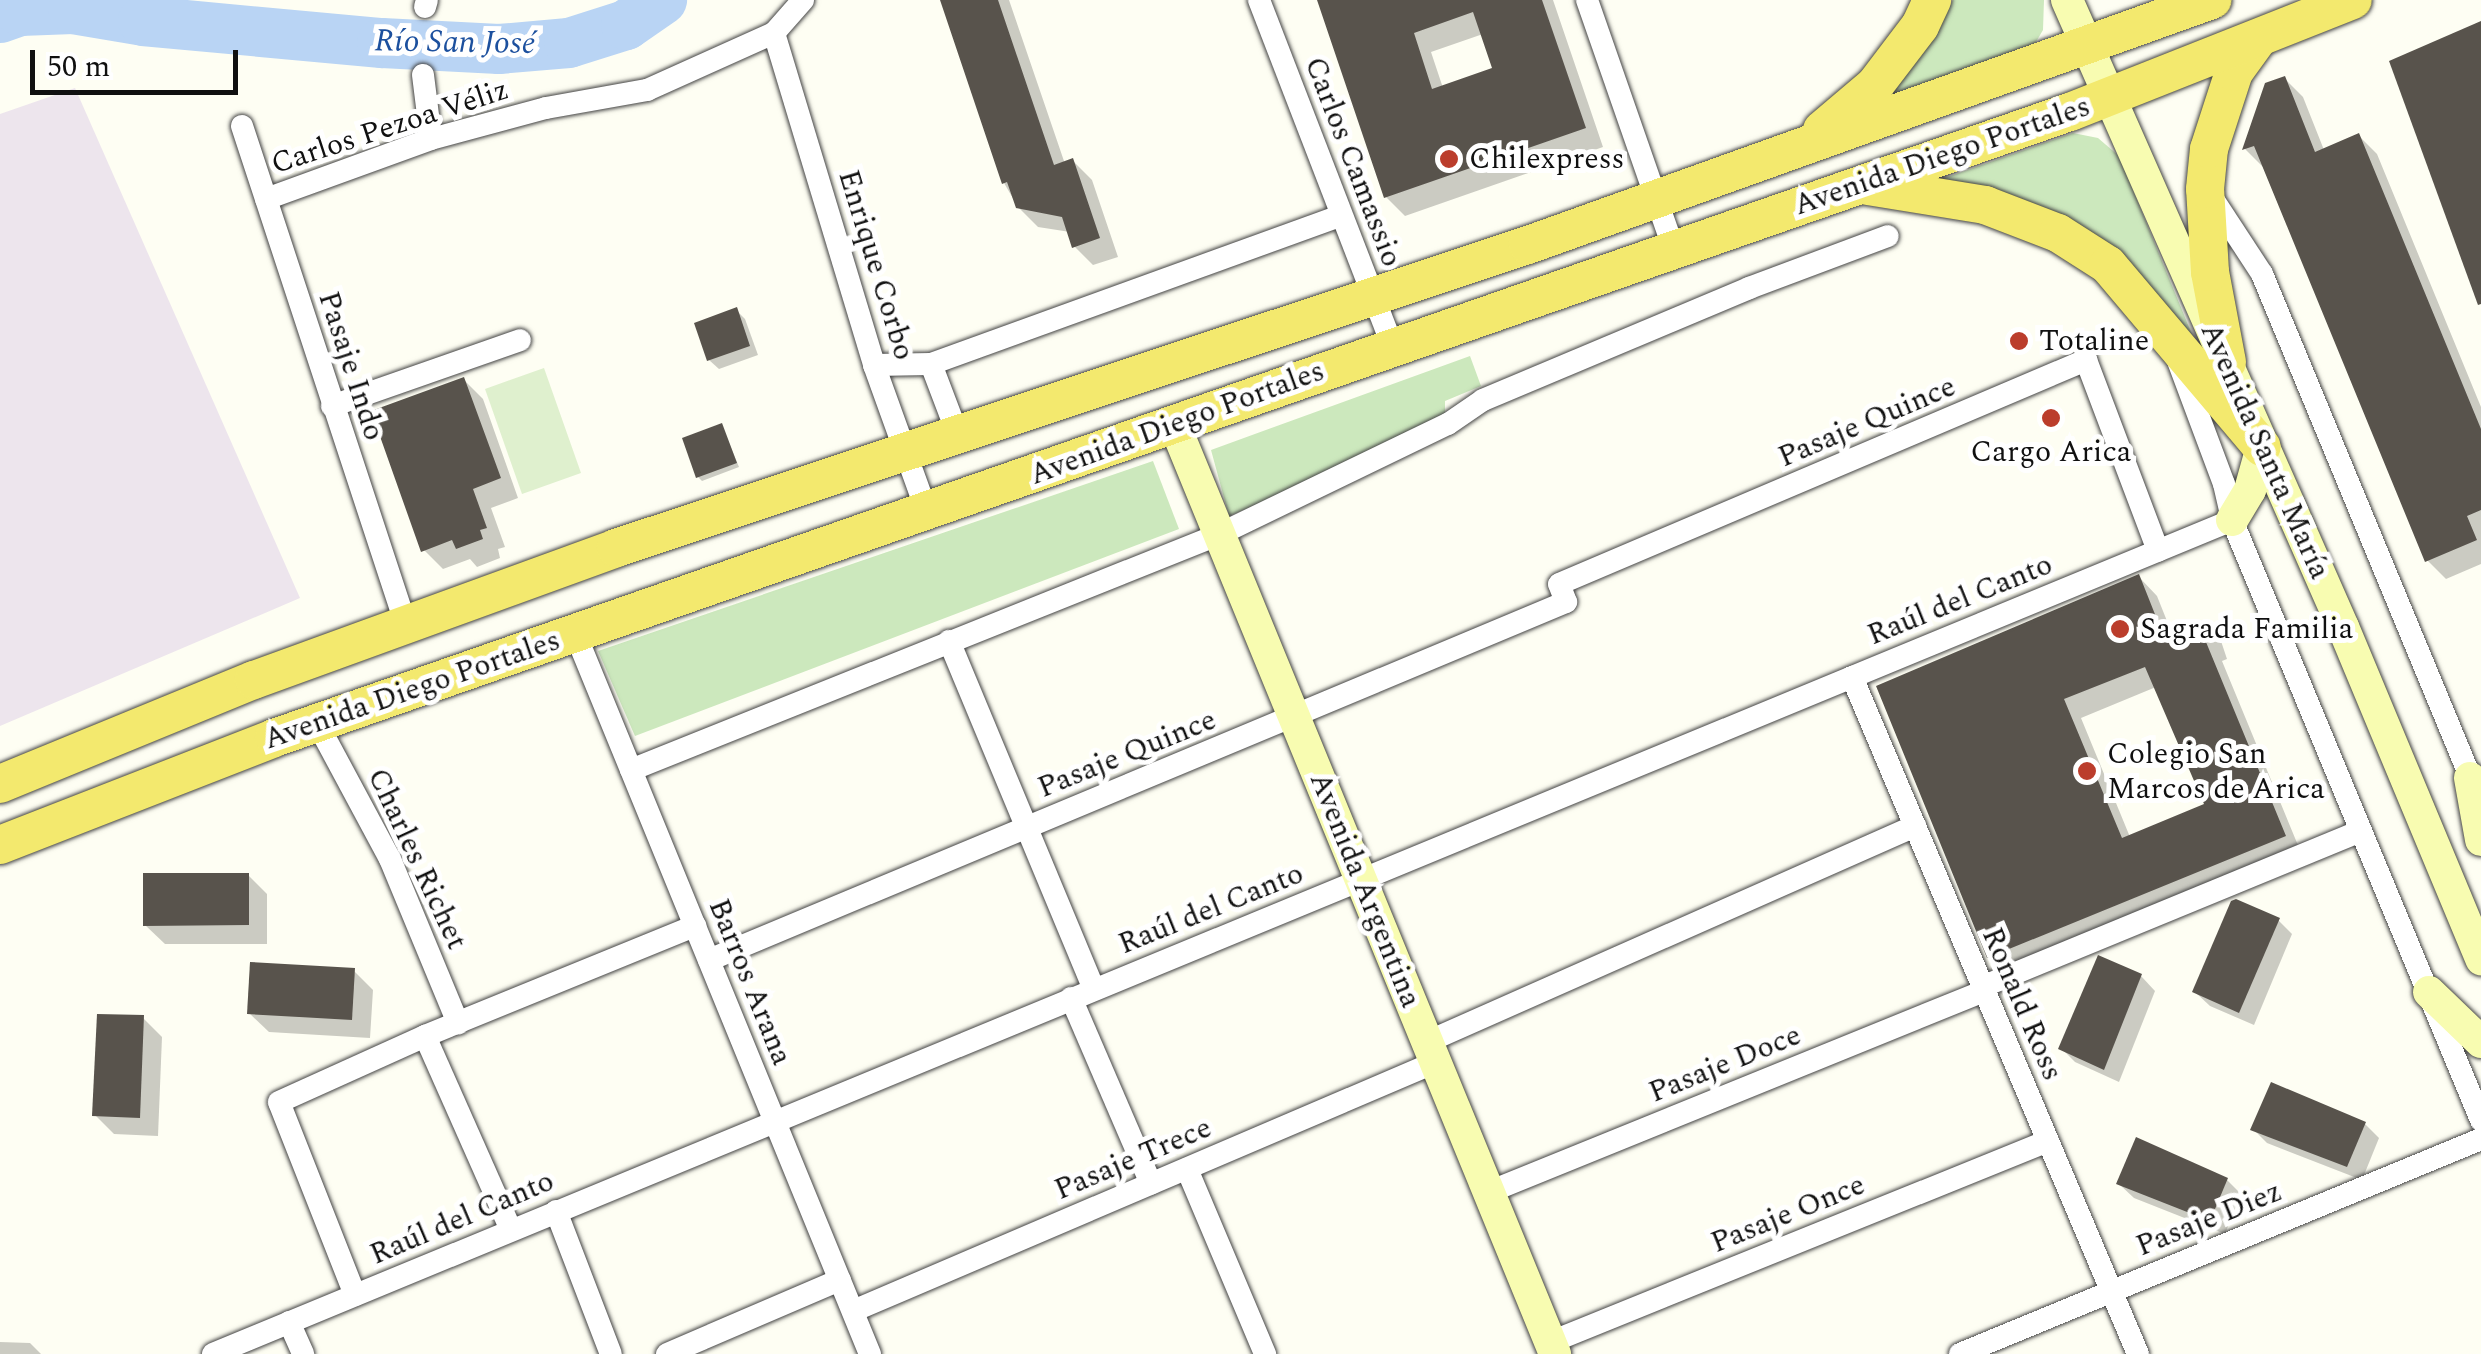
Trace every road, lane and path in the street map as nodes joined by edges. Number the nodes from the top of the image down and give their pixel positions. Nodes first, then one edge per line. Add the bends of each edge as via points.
1 (803, 0) edge
2 (1259, 0) edge
3 (1587, 0) edge
4 (1932, 0) edge
5 (2068, 0) edge
6 (2212, 0) edge
7 (2353, 0) edge
8 (774, 33) junction
9 (2258, 40) junction
10 (2086, 46) junction
11 (423, 75) dead end
12 (2107, 98) junction
13 (242, 126) dead end
14 (431, 138) junction
15 (1809, 143) junction
16 (1860, 185) junction
17 (2206, 189) junction
18 (1655, 196) junction
19 (266, 199) junction
20 (1339, 216) junction
21 (1888, 236) dead end
22 (1674, 250) junction
23 (1374, 297) junction
24 (2166, 330) junction
25 (520, 340) dead end
26 (1392, 345) junction
27 (2227, 362) junction
28 (931, 364) junction
29 (874, 365) junction
30 (332, 406) junction
31 (1175, 426) junction
32 (958, 435) junction
33 (2262, 447) junction
34 (905, 452) junction
35 (820, 480) junction
36 (927, 512) junction
37 (2232, 520) junction
38 (1220, 534) junction
39 (2158, 551) junction
40 (805, 554) junction
41 (406, 624) junction
42 (575, 633) junction
43 (949, 641) junction
44 (1852, 677) junction
45 (254, 680) junction
46 (1294, 718) junction
47 (317, 723) junction
48 (274, 738) junction
49 (631, 770) junction
50 (0, 784) edge
51 (2476, 791) edge
52 (1915, 826) junction
53 (1028, 827) junction
54 (2358, 832) junction
55 (2481, 840) edge
56 (0, 845) edge
57 (1360, 879) junction
58 (695, 926) junction
59 (2481, 959) edge
60 (709, 960) junction
61 (1094, 989) junction
62 (1983, 989) junction
63 (2429, 992) junction
64 (1072, 998) junction
65 (458, 1023) junction
66 (425, 1036) junction
67 (2481, 1042) edge
68 (1432, 1052) junction
69 (2481, 1120) edge
70 (775, 1121) junction
71 (2481, 1139) edge
72 (2048, 1141) junction
73 (1187, 1169) junction
74 (1151, 1184) junction
75 (1489, 1192) junction
76 (556, 1211) junction
77 (511, 1230) junction
78 (840, 1280) junction
79 (2112, 1292) junction
80 (355, 1294) junction
81 (852, 1311) junction
82 (289, 1322) junction
83 (1553, 1348) edge
84 (212, 1354) edge
85 (303, 1354) edge
86 (610, 1354) edge
87 (666, 1354) edge
88 (870, 1354) edge
89 (1265, 1354) edge
90 (1960, 1354) edge
91 (2138, 1354) edge

1 - 8 street, Carlos Pezoa Véliz
2 - 20 street, Carlos Camassio
3 - 18 street
4 - 15 main road via 1875,85
5 - 10 main road, Avenida Santa María
6 - 10 main road, Avenida Diego Portales
7 - 9 main road, Avenida Diego Portales
8 - 14 street, Carlos Pezoa Véliz via 647,90
8 - 29 street, Enrique Corbo
9 - 12 main road, Avenida Diego Portales
9 - 17 main road via 2224,99 2208,149
10 - 12 main road, Avenida Santa María
10 - 15 main road, Avenida Diego Portales
11 - 14 street
12 - 16 main road, Avenida Diego Portales
12 - 27 main road, Avenida Santa María
13 - 19 street, Pasaje Indo
14 - 19 street, Carlos Pezoa Véliz
15 - 18 main road, Avenida Diego Portales
16 - 22 main road, Avenida Diego Portales
16 - 24 main road via 1985,205 2058,233 2108,265
17 - 27 main road via 2215,316
17 - 51 street, Avenida Santa María via 2262,274
18 - 22 street
18 - 23 main road, Avenida Diego Portales
19 - 30 street, Pasaje Indo
20 - 23 street, Carlos Camassio
20 - 28 street
21 - 38 street, Avenida Diego Portales via 1483,400 1448,424
22 - 26 main road, Avenida Diego Portales
23 - 26 street, Carlos Camassio
23 - 32 main road, Avenida Diego Portales
24 - 33 main road
24 - 37 street, Avenida Santa María
25 - 30 street
26 - 31 main road, Avenida Diego Portales
27 - 33 main road, Avenida Santa María
28 - 29 street
28 - 32 street
29 - 34 street, Enrique Corbo
30 - 41 street, Pasaje Indo
31 - 36 main road, Avenida Diego Portales
31 - 38 main road, Avenida Argentina
32 - 34 main road, Avenida Diego Portales
33 - 37 main road via 2250,490
33 - 59 main road, Avenida Santa María
34 - 35 main road, Avenida Diego Portales
34 - 36 street, Enrique Corbo
35 - 40 main road
35 - 41 main road, Avenida Diego Portales
36 - 40 main road, Avenida Diego Portales
37 - 39 street, Raúl del Canto
37 - 54 street, Avenida Santa María
38 - 43 street, Avenida Diego Portales
38 - 46 main road, Avenida Argentina
39 - 44 street, Raúl del Canto
39 - 46 street, Pasaje Quince via 2086,360
40 - 42 main road, Avenida Diego Portales
41 - 45 main road, Avenida Diego Portales
42 - 47 main road, Avenida Diego Portales
42 - 49 street, Barros Arana
43 - 49 street, Avenida Diego Portales
43 - 53 street
44 - 52 street, Ronald Ross
44 - 57 street, Raúl del Canto
45 - 48 main road
45 - 50 main road, Avenida Diego Portales
46 - 53 street, Pasaje Quince
46 - 57 main road, Avenida Argentina
47 - 48 main road, Avenida Diego Portales
47 - 65 street, Charles Richet via 390,859
48 - 56 main road, Avenida Diego Portales
49 - 58 street, Barros Arana
51 - 55 main road
52 - 62 street, Ronald Ross
52 - 68 street, Pasaje Trece
53 - 60 street, Pasaje Quince
53 - 61 street
54 - 62 street, Pasaje Doce
54 - 63 street, Avenida Santa María
57 - 61 street, Raúl del Canto
57 - 68 main road, Avenida Argentina
58 - 60 street, Barros Arana
58 - 65 street
60 - 70 street, Barros Arana
61 - 64 street, Raúl del Canto
62 - 72 street, Ronald Ross
62 - 75 street, Pasaje Doce
63 - 67 main road
63 - 69 street, Avenida Santa María
64 - 70 street, Raúl del Canto
64 - 74 street
65 - 66 street
66 - 77 street
66 - 80 street via 279,1102
68 - 73 street, Pasaje Trece
68 - 75 main road, Avenida Argentina
70 - 76 street, Raúl del Canto
70 - 78 street, Barros Arana
71 - 79 street, Pasaje Diez
72 - 79 street, Ronald Ross
72 - 83 street, Pasaje Once
73 - 74 street, Pasaje Trece
73 - 89 street
74 - 81 street, Pasaje Trece
75 - 83 main road, Avenida Argentina
76 - 77 street, Raúl del Canto
76 - 86 street
77 - 80 street, Raúl del Canto
78 - 81 street, Barros Arana
78 - 87 street
79 - 90 street, Pasaje Diez
79 - 91 street, Ronald Ross
80 - 82 street, Raúl del Canto
81 - 88 street, Barros Arana
82 - 84 street, Raúl del Canto
82 - 85 street

